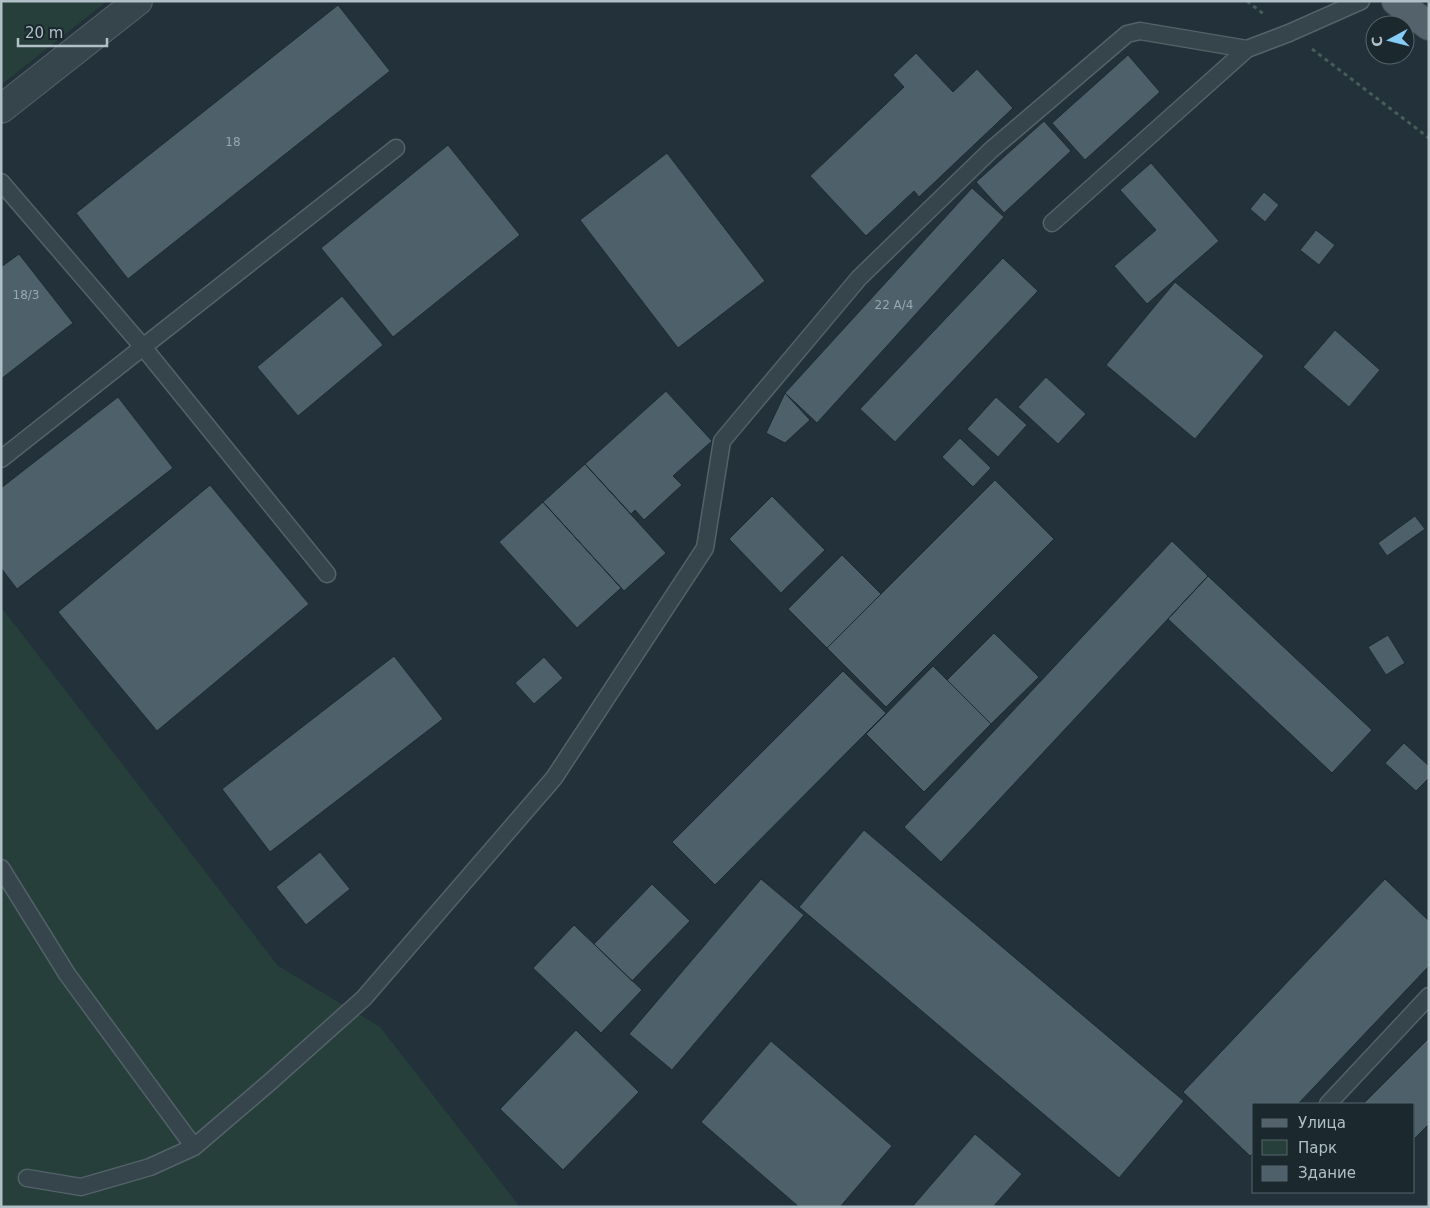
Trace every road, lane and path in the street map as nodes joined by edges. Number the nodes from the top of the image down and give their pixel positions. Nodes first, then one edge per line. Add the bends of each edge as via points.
1 (138, 1) edge
2 (1247, 1) edge
3 (1361, 1) edge
4 (1396, 1) edge
5 (1429, 26) edge
6 (1289, 33) junction
7 (1246, 49) junction
8 (1, 109) edge
9 (1429, 138) edge
10 (396, 148) dead end
11 (1, 182) edge
12 (1052, 223) dead end
13 (143, 347) junction
14 (1, 459) edge
15 (327, 574) dead end
16 (1, 868) edge
17 (1429, 996) edge
18 (1329, 1103) edge
19 (194, 1147) junction
20 (27, 1178) dead end

1 - 8 street
2 - 6 path
3 - 6 lane
4 - 5 main road
6 - 7 lane
6 - 9 path
7 - 12 lane
7 - 19 lane via 1140,31 1127,34 991,150 859,278 722,442 705,548 554,778 364,998
10 - 13 lane
11 - 13 lane
13 - 14 lane
13 - 15 lane
16 - 19 lane via 67,974
17 - 18 lane
19 - 20 lane via 150,1167 81,1187

